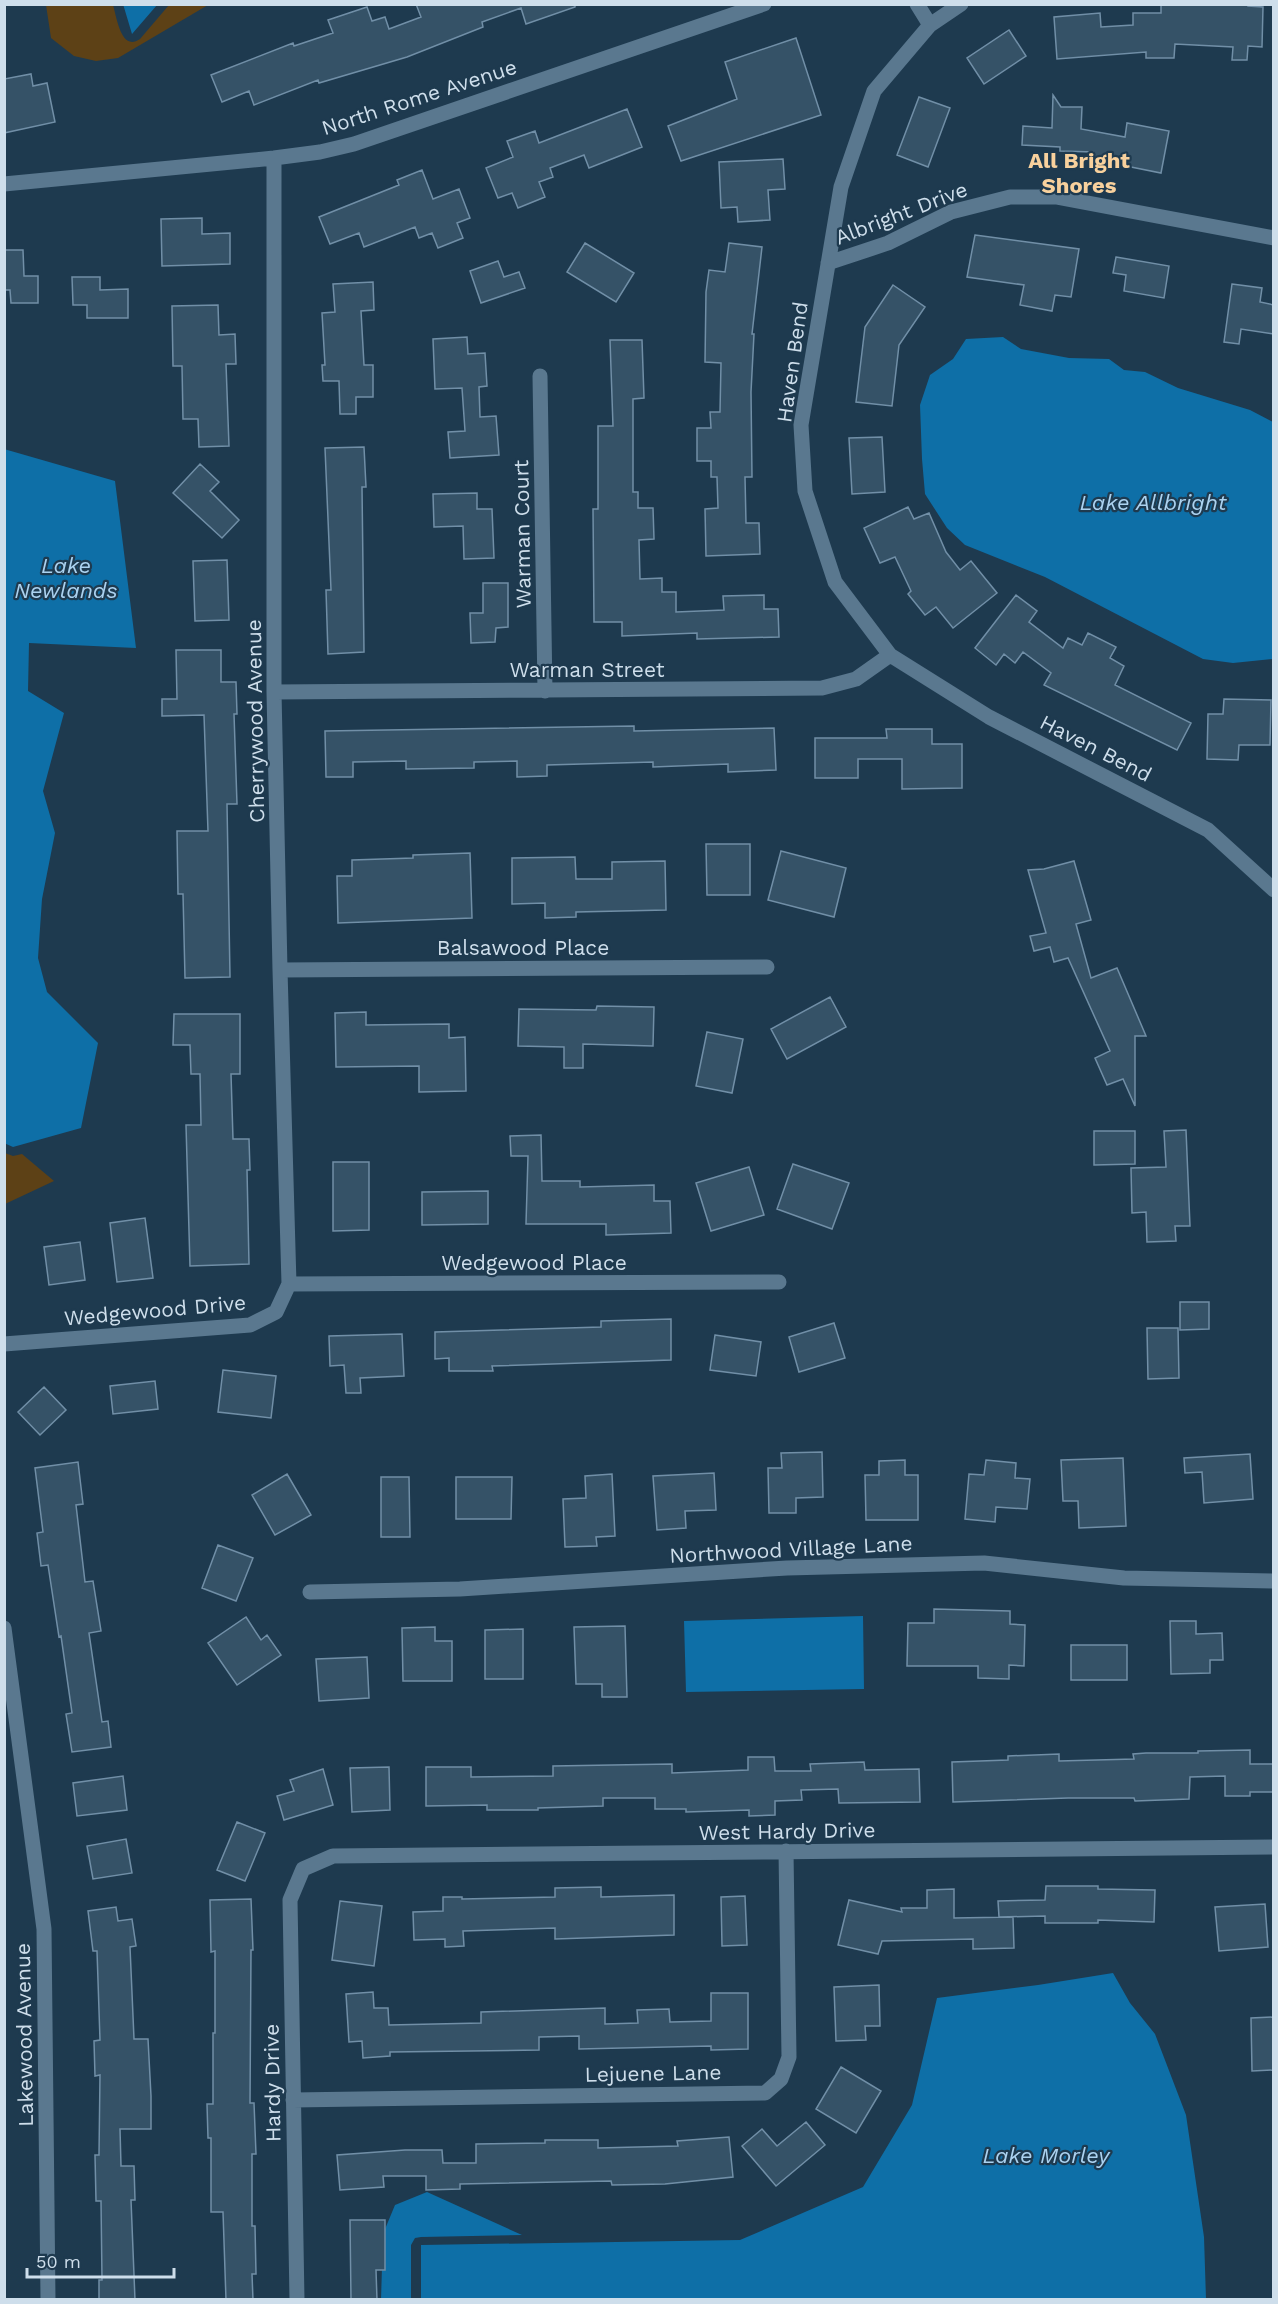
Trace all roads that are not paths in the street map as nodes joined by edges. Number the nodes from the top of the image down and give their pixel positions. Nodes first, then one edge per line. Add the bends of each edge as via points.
1 (764, 4) edge
2 (917, 4) edge
3 (961, 4) edge
4 (930, 25) junction
5 (274, 158) junction
6 (4, 184) edge
7 (1274, 238) edge
8 (828, 263) junction
9 (540, 376) dead end
10 (890, 655) junction
11 (545, 691) junction
12 (274, 692) junction
13 (1274, 890) edge
14 (767, 966) dead end
15 (280, 970) junction
16 (779, 1282) dead end
17 (289, 1284) junction
18 (4, 1344) edge
19 (1274, 1581) edge
20 (310, 1592) dead end
21 (4, 1628) edge
22 (1274, 1847) edge
23 (786, 1851) junction
24 (303, 1869) joint
25 (293, 2100) junction
26 (48, 2300) edge
27 (297, 2300) edge

1 - 5 street, North Rome Avenue via 354,144
2 - 4 street
3 - 4 street, Haven Bend
4 - 8 street, Haven Bend via 874,91 841,187
5 - 6 street, North Rome Avenue
5 - 12 street, Cherrywood Avenue
7 - 8 street, Albright Drive via 1056,197 1010,197 951,212 888,243
8 - 10 street, Haven Bend via 801,425 805,492 835,582
9 - 11 street, Warman Court
10 - 11 street, Warman Street via 856,679 822,688
10 - 13 street, Haven Bend via 989,717 1208,830
11 - 12 street, Warman Street
12 - 15 street, Cherrywood Avenue
14 - 15 street, Balsawood Place
15 - 17 street, Cherrywood Avenue
16 - 17 street, Wedgewood Place
17 - 18 street, Wedgewood Drive via 276,1311 250,1325
19 - 20 street, Northwood Village Lane via 1124,1578 984,1563 787,1568 460,1589
21 - 26 street, Lakewood Avenue via 44,1929
22 - 23 street, West Hardy Drive
23 - 24 street, West Hardy Drive via 333,1856
23 - 25 street, Lejuene Lane via 789,2057 781,2079 765,2093
24 - 25 street, Hardy Drive via 290,1899
25 - 27 street, Hardy Drive

